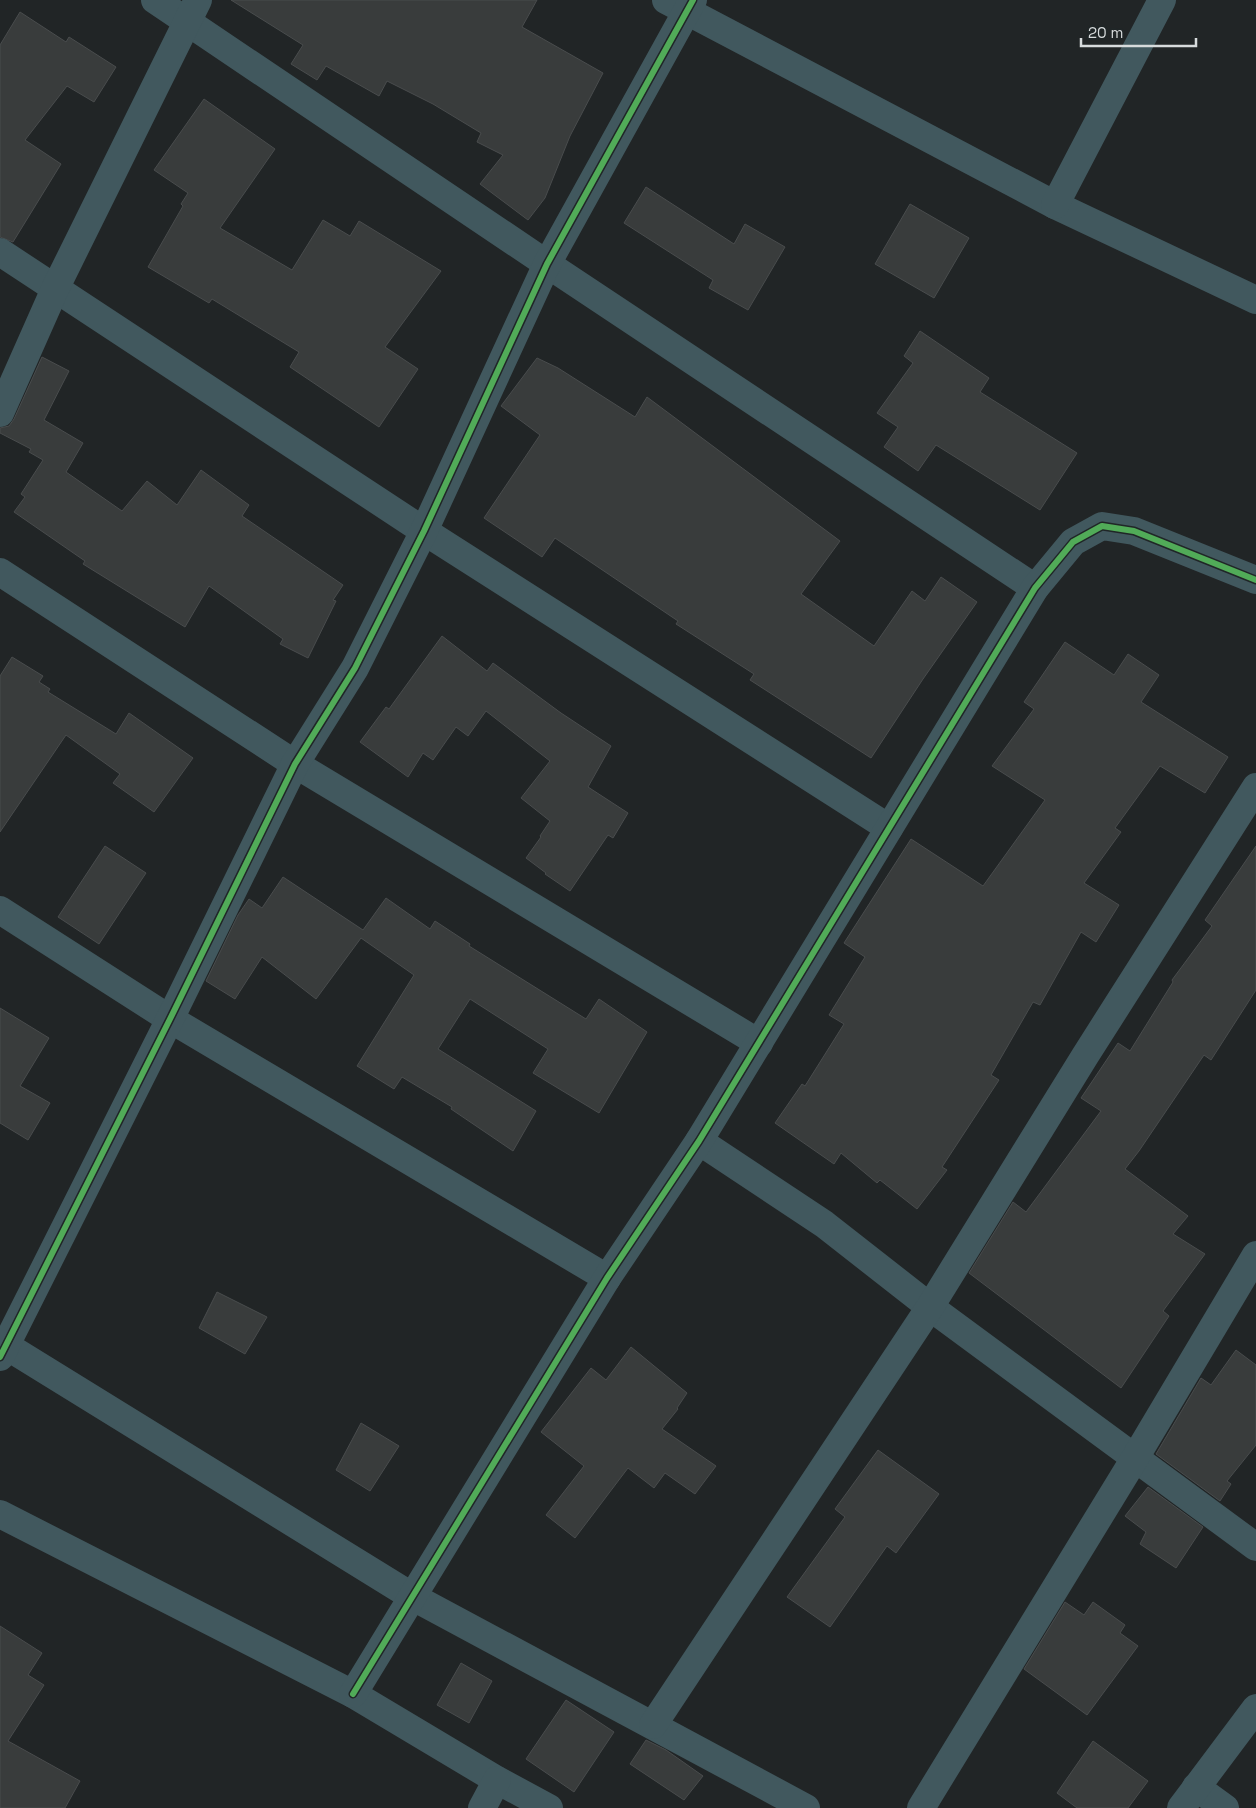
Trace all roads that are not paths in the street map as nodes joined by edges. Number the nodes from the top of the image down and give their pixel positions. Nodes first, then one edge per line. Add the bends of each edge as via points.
1 (155, 0) edge
2 (1162, 0) edge
3 (682, 3) edge
4 (192, 10) edge
5 (1055, 204) junction
6 (0, 252) edge
7 (546, 264) junction
8 (55, 289) junction
9 (1256, 300) edge
10 (0, 413) edge
11 (424, 531) junction
12 (0, 572) edge
13 (1256, 580) edge
14 (1035, 588) junction
15 (295, 764) junction
16 (1256, 788) edge
17 (889, 828) junction
18 (0, 910) edge
19 (170, 1019) junction
20 (759, 1043) junction
21 (699, 1141) junction
22 (1256, 1255) edge
23 (607, 1278) junction
24 (930, 1307) junction
25 (2, 1348) edge
26 (1135, 1458) junction
27 (0, 1514) edge
28 (1256, 1547) edge
29 (413, 1597) junction
30 (353, 1694) junction
31 (1256, 1708) edge
32 (653, 1725) junction
33 (497, 1780) junction
34 (1189, 1797) edge
35 (482, 1808) edge
36 (549, 1808) edge
37 (806, 1808) edge
38 (920, 1808) edge
39 (1225, 1808) edge

1 - 4 street
2 - 5 street
3 - 5 street
3 - 7 street
4 - 7 street
4 - 8 street
5 - 9 street
6 - 8 street
7 - 11 street
7 - 14 street
8 - 10 street
8 - 11 street
11 - 15 street via 355,668
11 - 17 street
12 - 15 street
13 - 14 street via 1134,531 1102,526 1073,542
14 - 17 street
15 - 19 street
15 - 20 street
16 - 24 street
17 - 20 street
18 - 19 street
19 - 23 street
19 - 25 street
20 - 21 street
21 - 23 street
21 - 24 street via 824,1224
22 - 26 street
23 - 29 street
24 - 26 street
24 - 32 street
25 - 29 street
26 - 28 street
26 - 38 street
27 - 30 street
29 - 30 street
29 - 32 street
30 - 33 street
31 - 34 street
32 - 37 street
33 - 35 street
33 - 36 street
34 - 39 street

